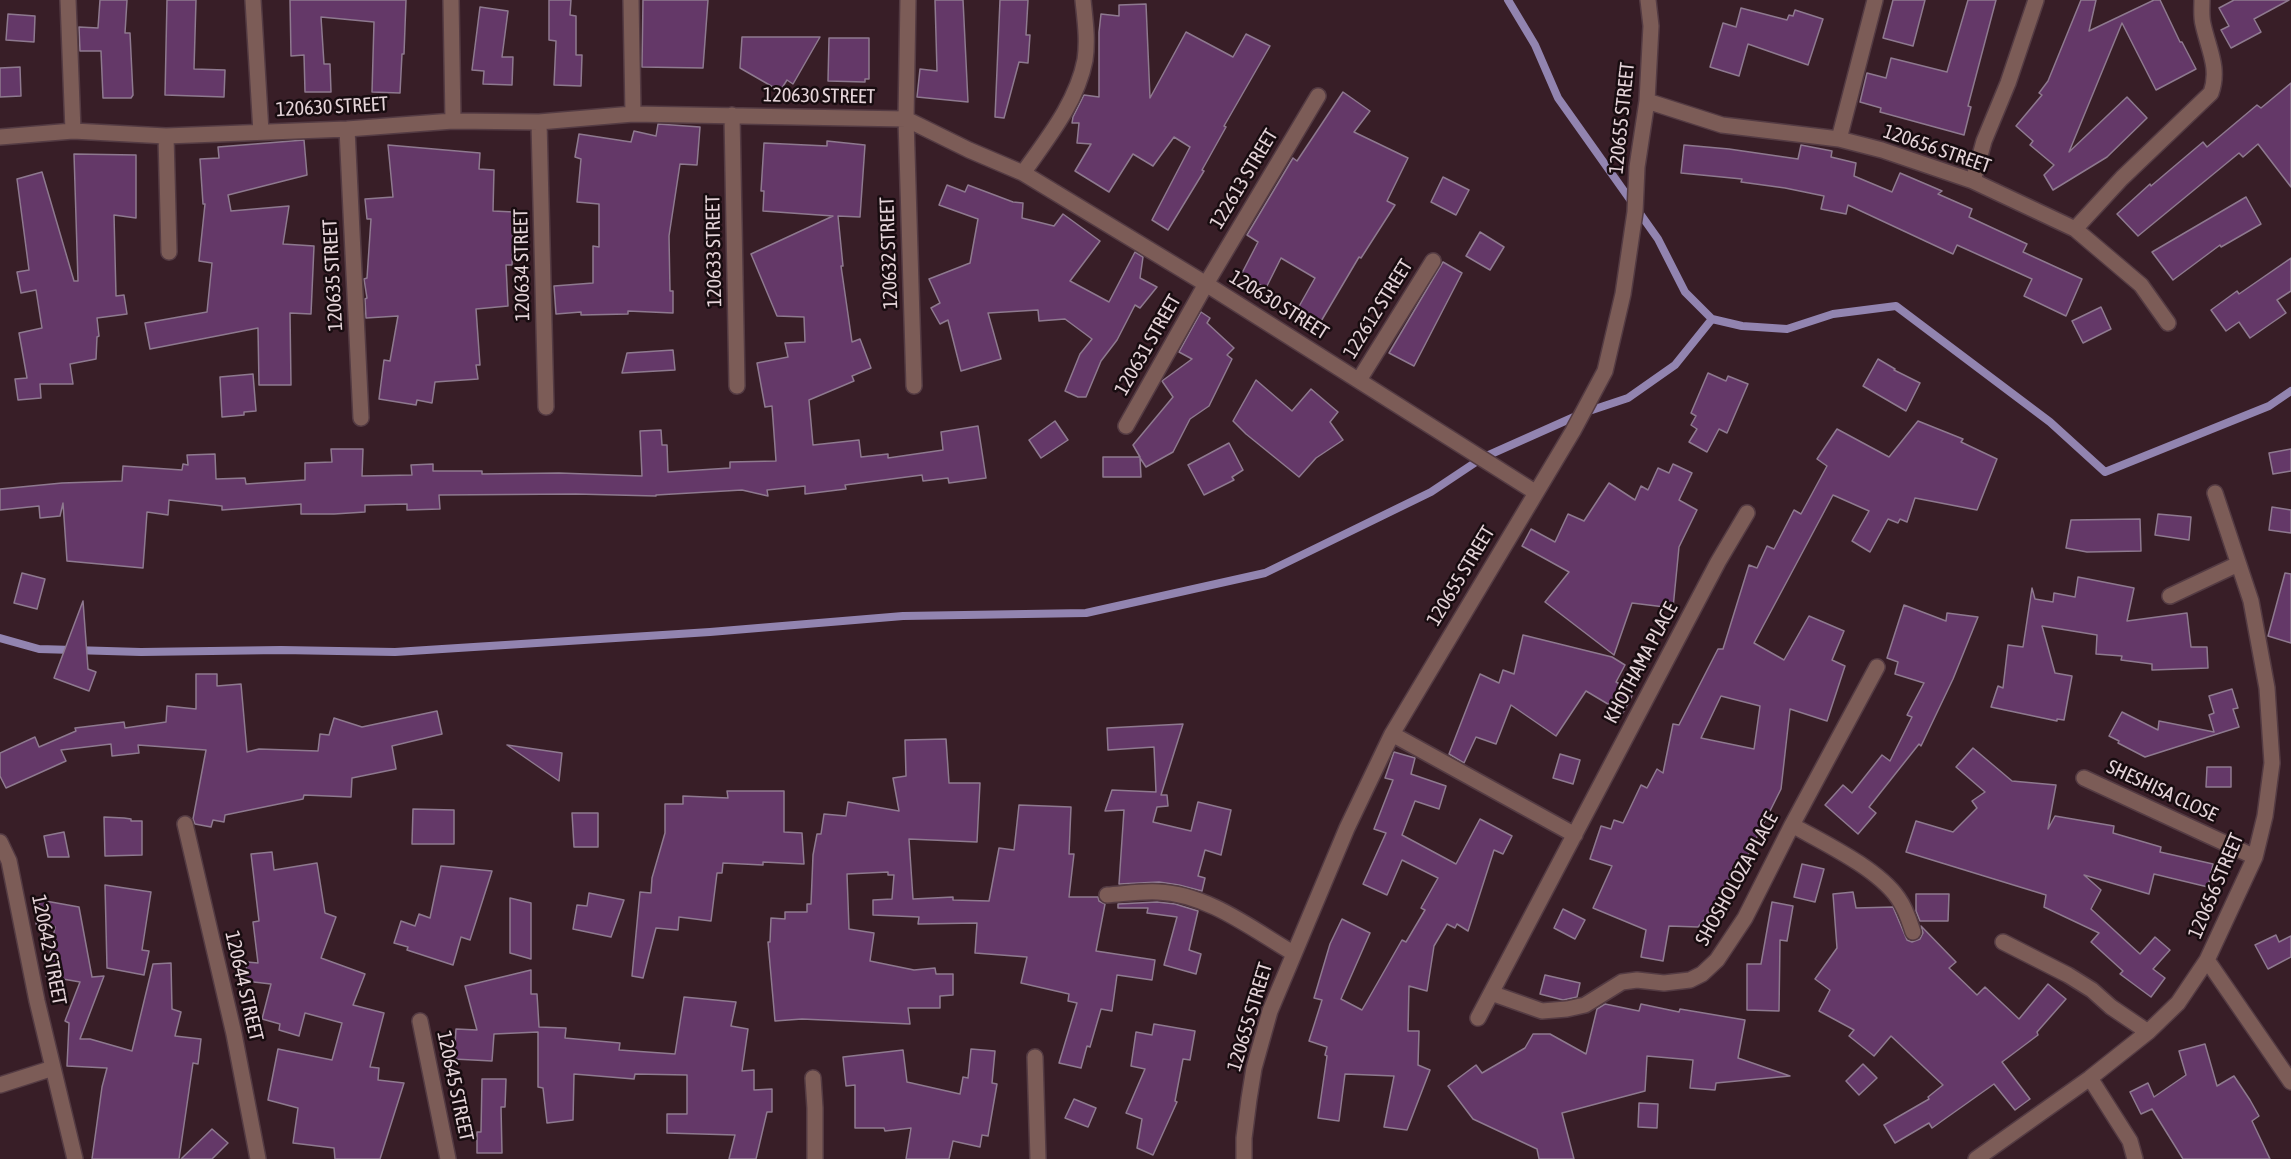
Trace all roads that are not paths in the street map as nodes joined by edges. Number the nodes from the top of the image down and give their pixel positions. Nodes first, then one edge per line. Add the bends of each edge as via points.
1 (68, 0) edge
2 (253, 0) edge
3 (451, 0) edge
4 (908, 0) edge
5 (1083, 0) edge
6 (1648, 0) edge
7 (1875, 0) edge
8 (2036, 0) edge
9 (2202, 0) edge
10 (631, 2) edge
11 (1318, 96) dead end
12 (1647, 101) junction
13 (633, 114) junction
14 (732, 115) junction
15 (906, 119) junction
16 (453, 121) junction
17 (539, 122) junction
18 (347, 129) junction
19 (73, 131) junction
20 (261, 132) junction
21 (166, 136) junction
22 (0, 137) edge
23 (1839, 140) junction
24 (1023, 173) junction
25 (1973, 182) junction
26 (2075, 229) junction
27 (169, 252) dead end
28 (1433, 261) dead end
29 (1206, 284) junction
30 (2168, 323) dead end
31 (1359, 380) junction
32 (737, 386) dead end
33 (914, 386) dead end
34 (546, 407) dead end
35 (361, 418) dead end
36 (1126, 426) dead end
37 (1535, 492) junction
38 (2214, 492) dead end
39 (1746, 513) dead end
40 (2238, 564) junction
41 (2170, 596) dead end
42 (1876, 667) dead end
43 (1392, 734) junction
44 (2084, 778) dead end
45 (185, 824) dead end
46 (1792, 825) junction
47 (1575, 835) junction
48 (0, 842) edge
49 (2255, 857) junction
50 (1107, 895) dead end
51 (1913, 932) dead end
52 (2003, 942) dead end
53 (1293, 953) junction
54 (2207, 960) junction
55 (1491, 993) junction
56 (1478, 1018) dead end
57 (420, 1021) dead end
58 (2148, 1032) junction
59 (1035, 1057) dead end
60 (53, 1068) junction
61 (813, 1078) dead end
62 (2090, 1078) junction
63 (2291, 1082) edge
64 (0, 1084) edge
65 (75, 1159) edge
66 (258, 1159) edge
67 (448, 1159) edge
68 (815, 1159) edge
69 (1038, 1159) edge
70 (1244, 1159) edge
71 (1976, 1159) edge
72 (2135, 1159) edge

1 - 19 street
2 - 20 street
3 - 16 street
4 - 15 street, 120632 STREET
5 - 24 street via 1087,31 1080,79 1072,98
6 - 12 street, 120655 STREET via 1651,26
7 - 23 street
8 - 25 street via 1984,141
9 - 26 street via 2202,21 2214,65 2211,93
10 - 13 street
11 - 29 street, 122613 STREET
12 - 23 street, 120656 STREET via 1722,125
12 - 37 street, 120655 STREET via 1623,294 1605,371
13 - 14 street, 120630 STREET
13 - 17 street, 120630 STREET
14 - 15 street, 120630 STREET
14 - 32 street, 120633 STREET
15 - 24 street, 120630 STREET
15 - 33 street, 120632 STREET
16 - 17 street, 120630 STREET
16 - 18 street, 120630 STREET
17 - 34 street, 120634 STREET
18 - 20 street, 120630 STREET
18 - 35 street, 120635 STREET
19 - 21 street, 120630 STREET
19 - 22 street, 120630 STREET
20 - 21 street, 120630 STREET
21 - 27 street
23 - 25 street, 120656 STREET via 1882,150
24 - 29 street, 120630 STREET
25 - 26 street, 120656 STREET
26 - 30 street, 120656 STREET via 2141,285
28 - 31 street, 122612 STREET
29 - 31 street, 120630 STREET
29 - 36 street, 120631 STREET
31 - 37 street, 120630 STREET
37 - 43 street, 120655 STREET
38 - 40 street, 120656 STREET
39 - 47 street, KHOTHAMA PLACE
40 - 41 street
40 - 49 street, 120656 STREET via 2251,601 2267,688 2272,763
42 - 46 street, SHOSHOLOZA PLACE
43 - 47 street
43 - 53 street, 120655 STREET
44 - 49 street, SHESHISA CLOSE
45 - 66 street, 120644 STREET via 234,1034
46 - 51 street via 1885,883 1906,912
46 - 55 street, SHOSHOLOZA PLACE via 1745,918 1717,960 1702,974 1690,980 1664,983 1622,982 1591,1002 1567,1009 1542,1011
47 - 55 street, KHOTHAMA PLACE
48 - 60 street, 120642 STREET via 9,861
49 - 54 street, 120656 STREET
50 - 53 street via 1158,892 1186,897 1213,907
52 - 58 street via 2068,975
53 - 70 street, 120655 STREET via 1270,1011 1254,1068
54 - 58 street, 120656 STREET via 2178,1003
54 - 63 street
55 - 56 street, KHOTHAMA PLACE
57 - 67 street, 120645 STREET
58 - 62 street, 120656 STREET
59 - 69 street
60 - 64 street
60 - 65 street, 120642 STREET
61 - 68 street
62 - 71 street, 120656 STREET
62 - 72 street via 2130,1141

